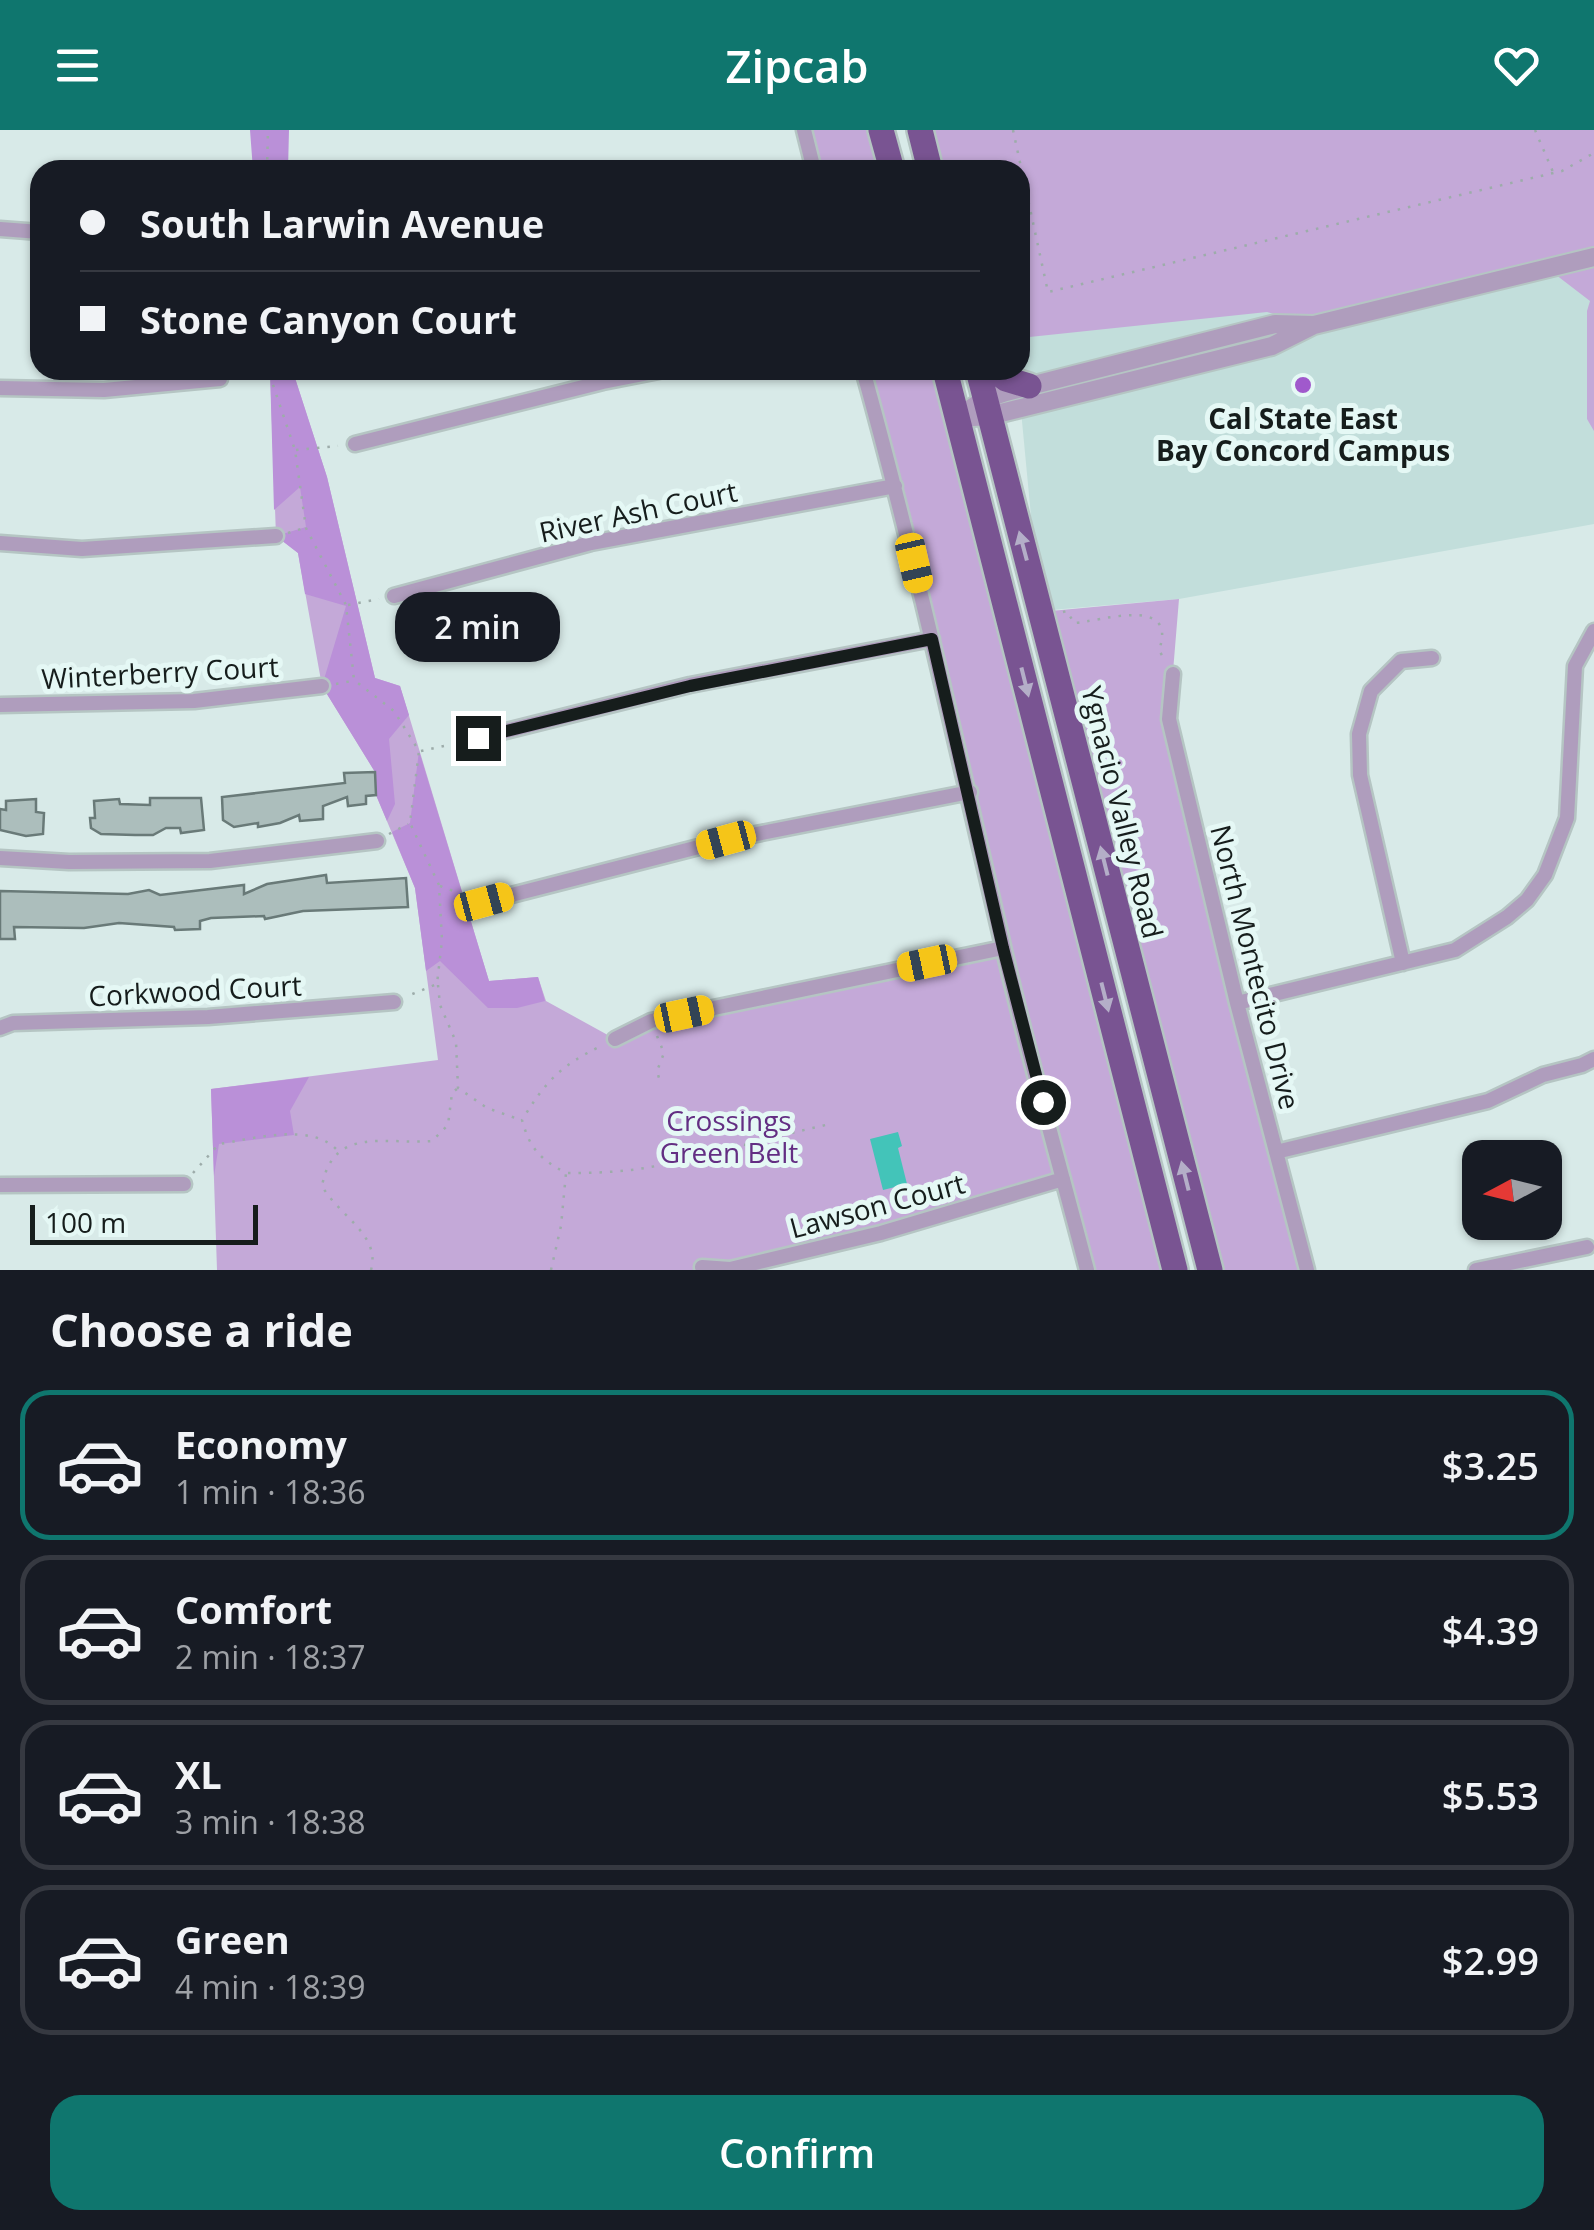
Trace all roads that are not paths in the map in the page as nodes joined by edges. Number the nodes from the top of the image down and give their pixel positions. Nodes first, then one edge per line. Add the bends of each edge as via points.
1 (804, 130) edge
2 (881, 130) edge
3 (920, 130) edge
4 (812, 160) edge
5 (889, 160) edge
6 (928, 160) edge
7 (0, 228) edge
8 (30, 231) edge
9 (1594, 257) edge
10 (1314, 325) junction
11 (220, 380) dead end
12 (613, 380) edge
13 (866, 380) edge
14 (947, 380) edge
15 (980, 380) edge
16 (1006, 380) edge
17 (1029, 386) junction
18 (0, 388) edge
19 (987, 407) junction
20 (957, 418) junction
21 (356, 444) road end
22 (895, 486) junction
23 (276, 536) dead end
24 (0, 543) edge
25 (394, 596) road end
26 (1594, 631) edge
27 (932, 639) junction
28 (1432, 658) dead end
29 (1173, 674) road end
30 (322, 686) road end
31 (0, 705) edge
32 (478, 738) road end
33 (970, 792) junction
34 (377, 840) road end
35 (0, 858) edge
36 (484, 902) road end
37 (1003, 948) junction
38 (1403, 963) junction
39 (394, 1002) road end
40 (1237, 1003) junction
41 (0, 1028) edge
42 (616, 1039) road end
43 (1594, 1058) edge
44 (1276, 1152) junction
45 (1063, 1179) junction
46 (184, 1184) road end
47 (0, 1185) edge
48 (1587, 1247) dead end
49 (702, 1266) dead end
50 (1088, 1270) edge
51 (1175, 1270) edge
52 (1210, 1270) edge
53 (1307, 1270) edge
54 (1476, 1270) edge

1 - 4 street
2 - 5 highway
3 - 6 highway
7 - 8 street
9 - 10 street
10 - 17 street via 1274,324
10 - 19 street via 1272,346
11 - 18 street via 104,390
12 - 21 street
13 - 22 street
14 - 20 highway
15 - 19 highway, Ygnacio Valley Road
16 - 17 highway
17 - 19 street
19 - 20 street
52 -> 19 highway, Ygnacio Valley Road
20 -> 51 highway
22 - 25 street, River Ash Court via 592,543
22 - 27 street
23 - 24 street via 82,549
26 - 38 street via 1576,666 1568,818 1545,875 1508,917 1455,950
27 - 32 street via 690,686
27 - 33 street
28 - 38 street via 1401,662 1370,691 1358,734 1360,775
29 - 40 street, North Montecito Drive via 1169,720
30 - 31 street, Winterberry Court via 194,701
33 - 36 street via 726,840
33 - 37 street
34 - 35 street via 210,860
37 - 42 street via 651,1021
37 - 45 street
38 - 40 street
39 - 41 street, Corkwood Court
40 - 44 street, North Montecito Drive
43 - 44 street via 1488,1101
44 - 53 street, North Montecito Drive
45 - 49 street, Lawson Court via 786,1256 730,1269
45 - 50 street
46 - 47 street
48 - 54 street

